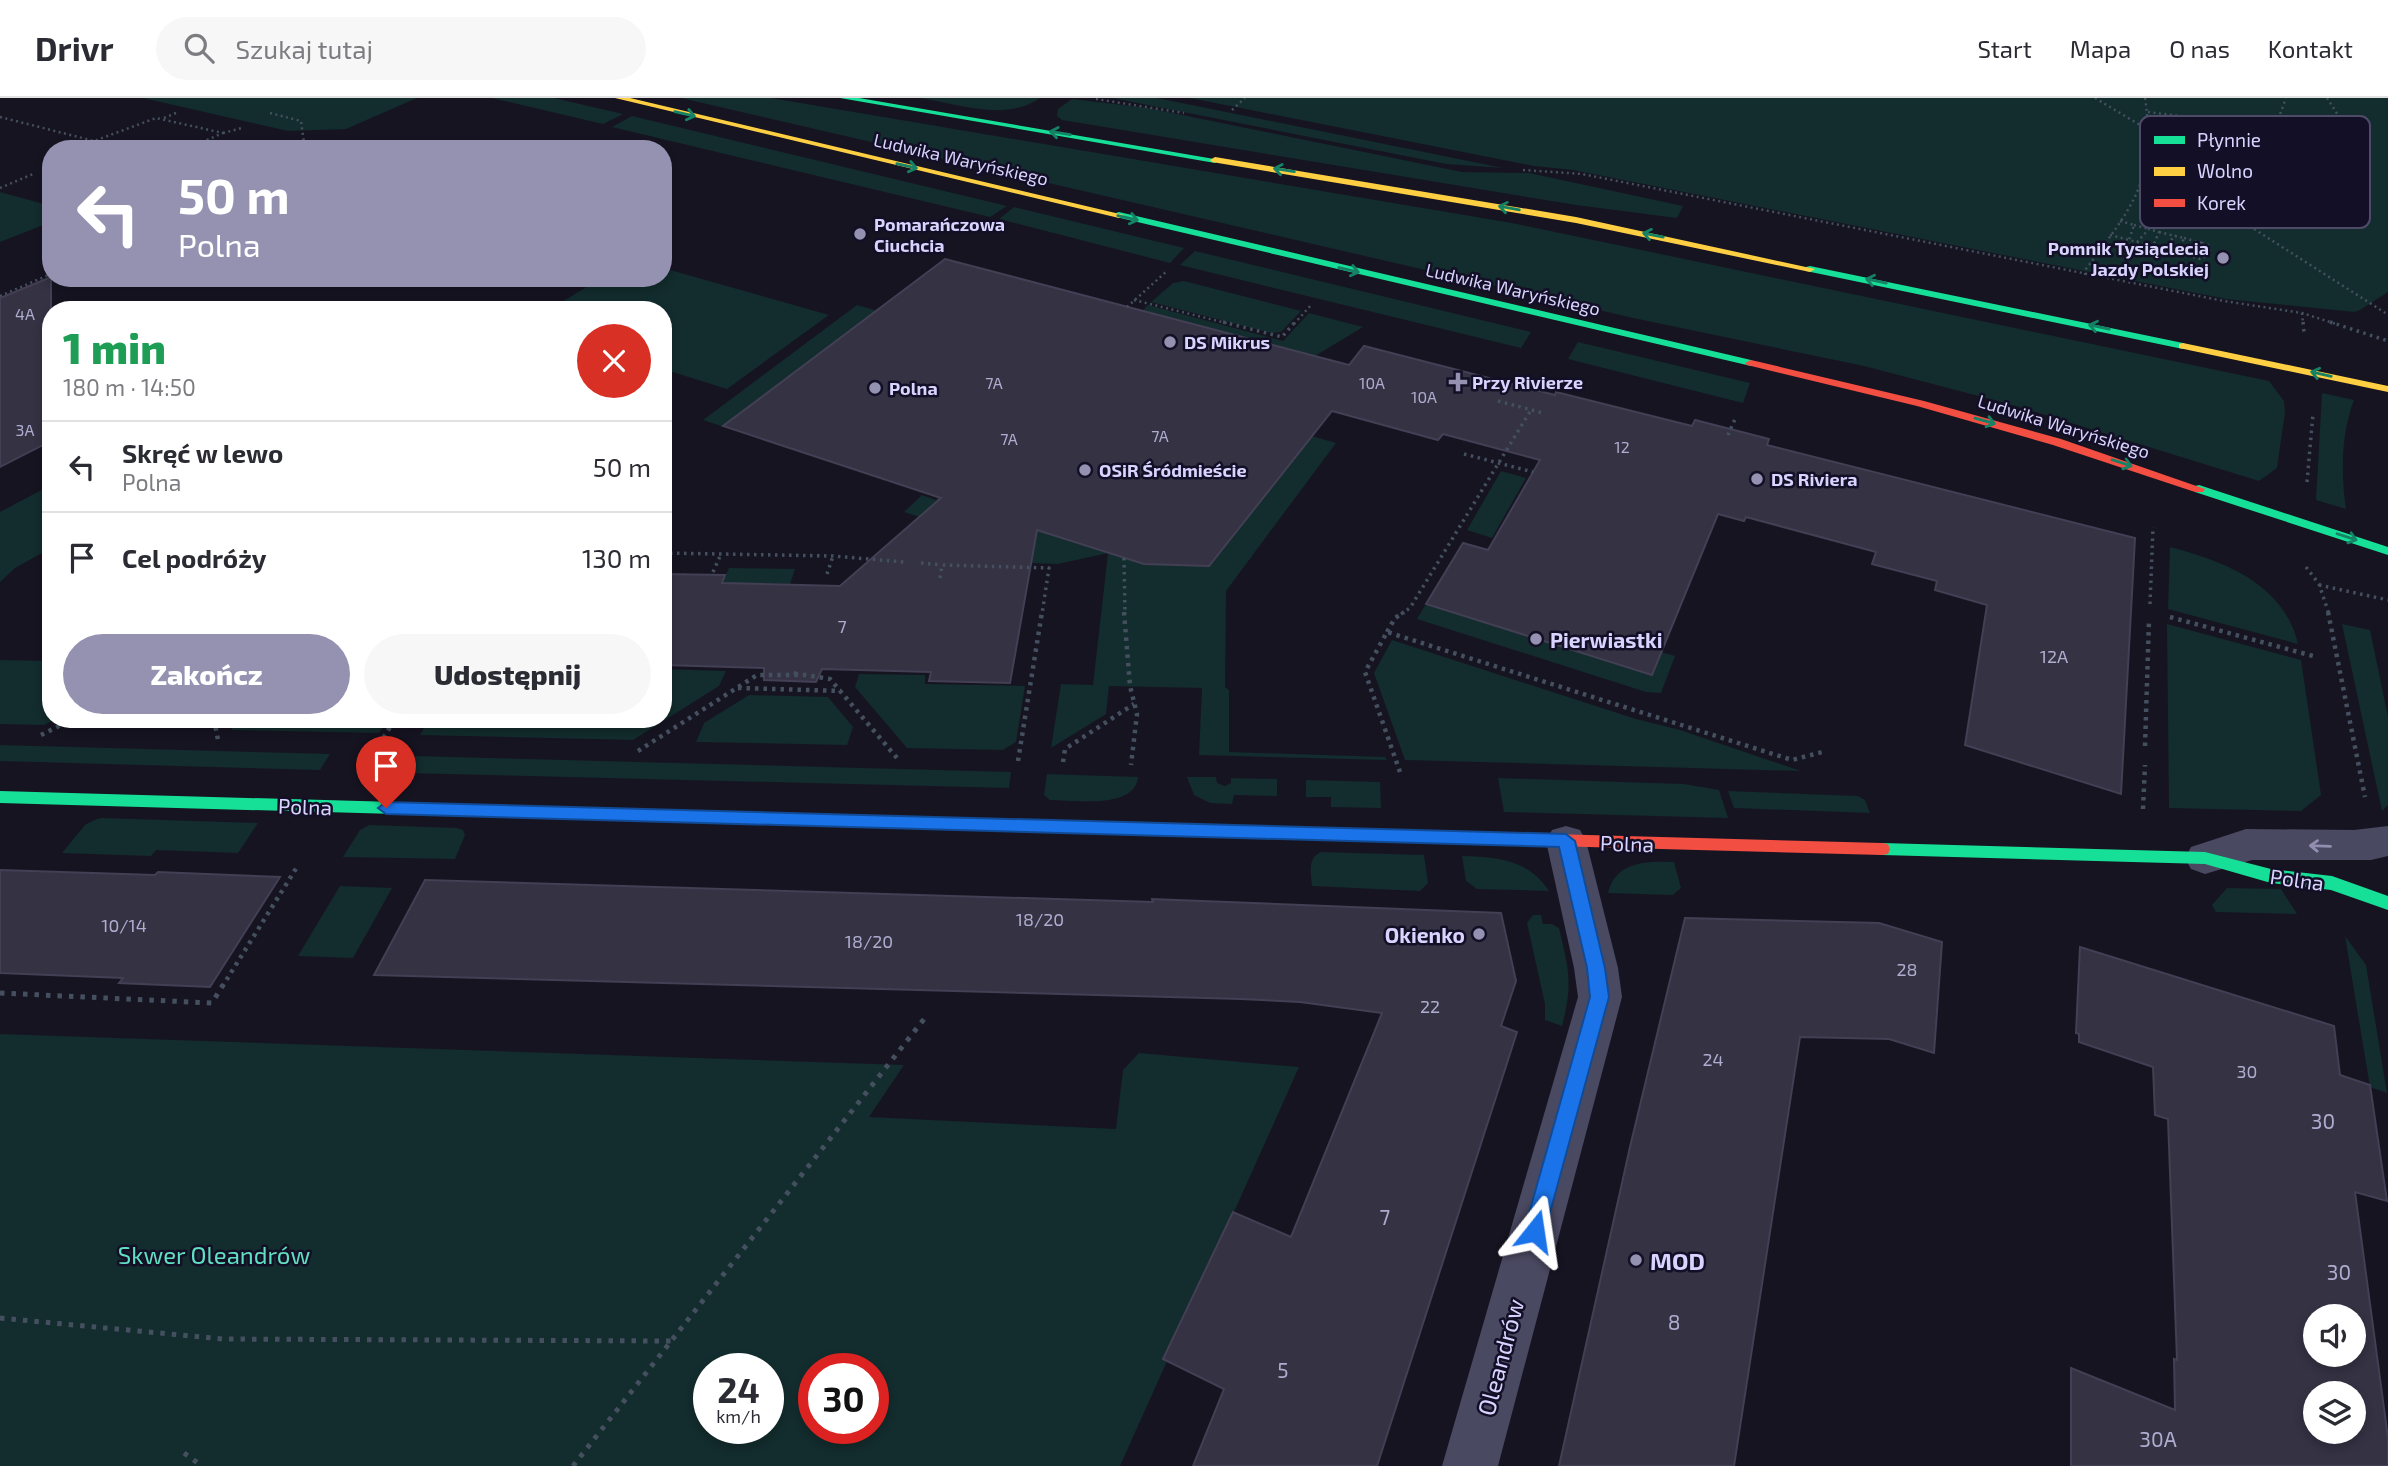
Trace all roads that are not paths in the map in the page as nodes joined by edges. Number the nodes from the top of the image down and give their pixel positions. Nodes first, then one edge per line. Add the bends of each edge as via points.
1 (619, 98) edge
2 (844, 98) edge
3 (2388, 389) edge
4 (2388, 551) edge
5 (0, 797) edge
6 (1566, 841) junction
7 (2388, 841) edge
8 (2205, 858) junction
9 (2388, 903) edge
10 (1470, 1466) edge

1 -> 4 main road, Ludwika Waryńskiego via 1920,403 2057,442
3 -> 2 main road, Ludwika Waryńskiego via 1576,220
5 - 6 main road, Polna
6 - 8 main road, Polna
6 - 10 street, Oleandrów via 1600,997
7 -> 8 street, Polna via 2333,846 2249,844
8 - 9 main road, Polna via 2271,876 2332,883

